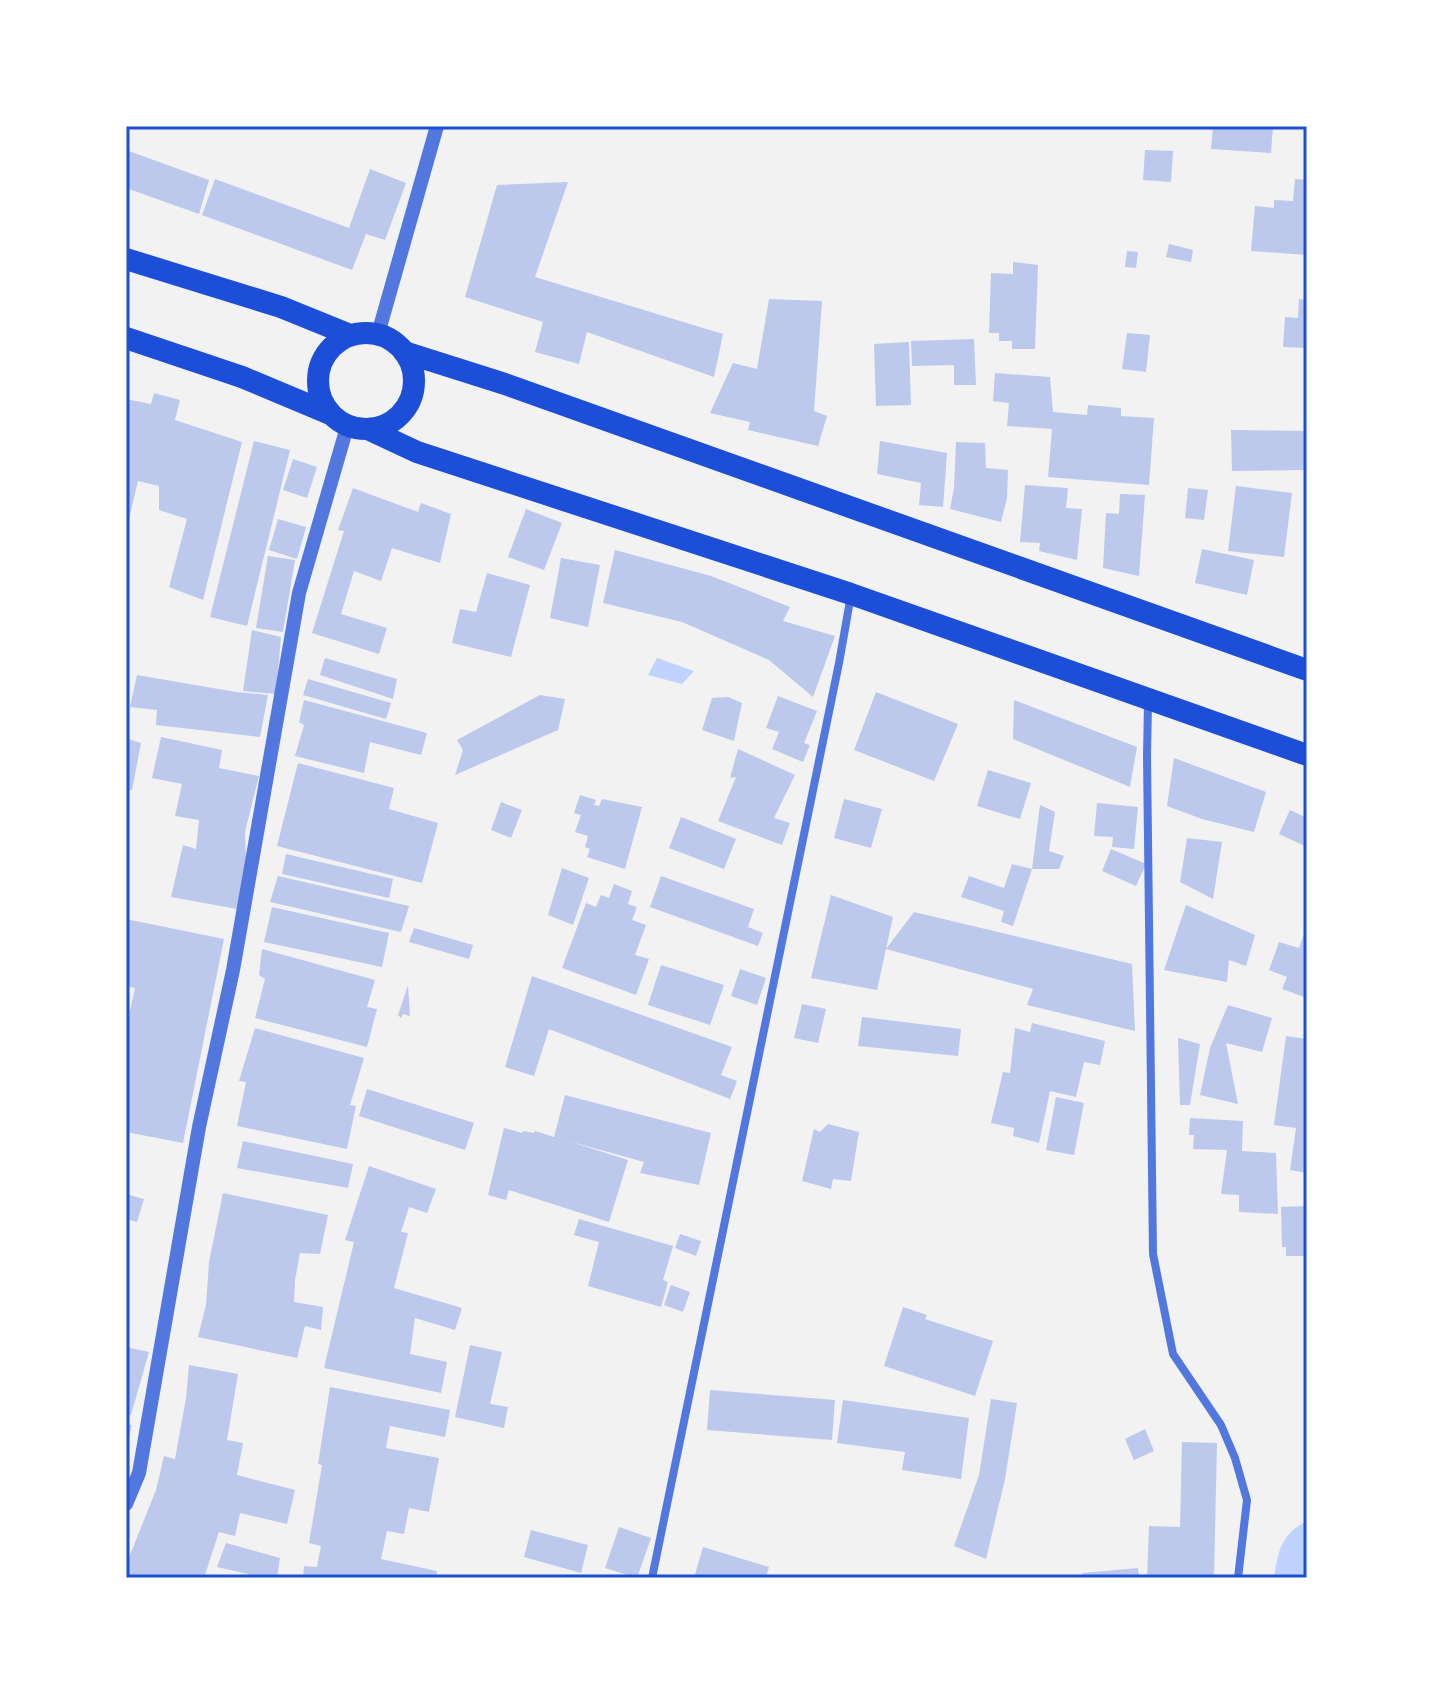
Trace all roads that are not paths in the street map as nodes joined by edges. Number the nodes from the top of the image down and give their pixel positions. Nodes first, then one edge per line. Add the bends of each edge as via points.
1 (437, 126) edge
2 (126, 259) edge
3 (378, 334) junction
4 (350, 335) junction
5 (126, 338) edge
6 (404, 352) junction
7 (328, 413) junction
8 (347, 427) junction
9 (370, 430) junction
10 (851, 594) junction
11 (1307, 670) edge
12 (1149, 698) junction
13 (1307, 755) edge
14 (126, 1504) edge
15 (652, 1578) edge
16 (1238, 1578) edge

1 - 3 street
2 - 4 highway via 281,307
3 - 4 highway
3 - 6 highway
4 - 7 highway via 328,350 318,369 318,392
5 - 7 highway
6 - 9 highway via 414,388 407,406 392,423
6 - 11 highway
7 - 8 highway
8 - 9 highway
8 - 14 street via 299,593 139,1473
9 - 10 highway via 417,452
10 - 12 highway
10 - 15 street
12 - 13 highway
12 - 16 street via 1153,1254 1173,1354 1221,1425 1247,1500

